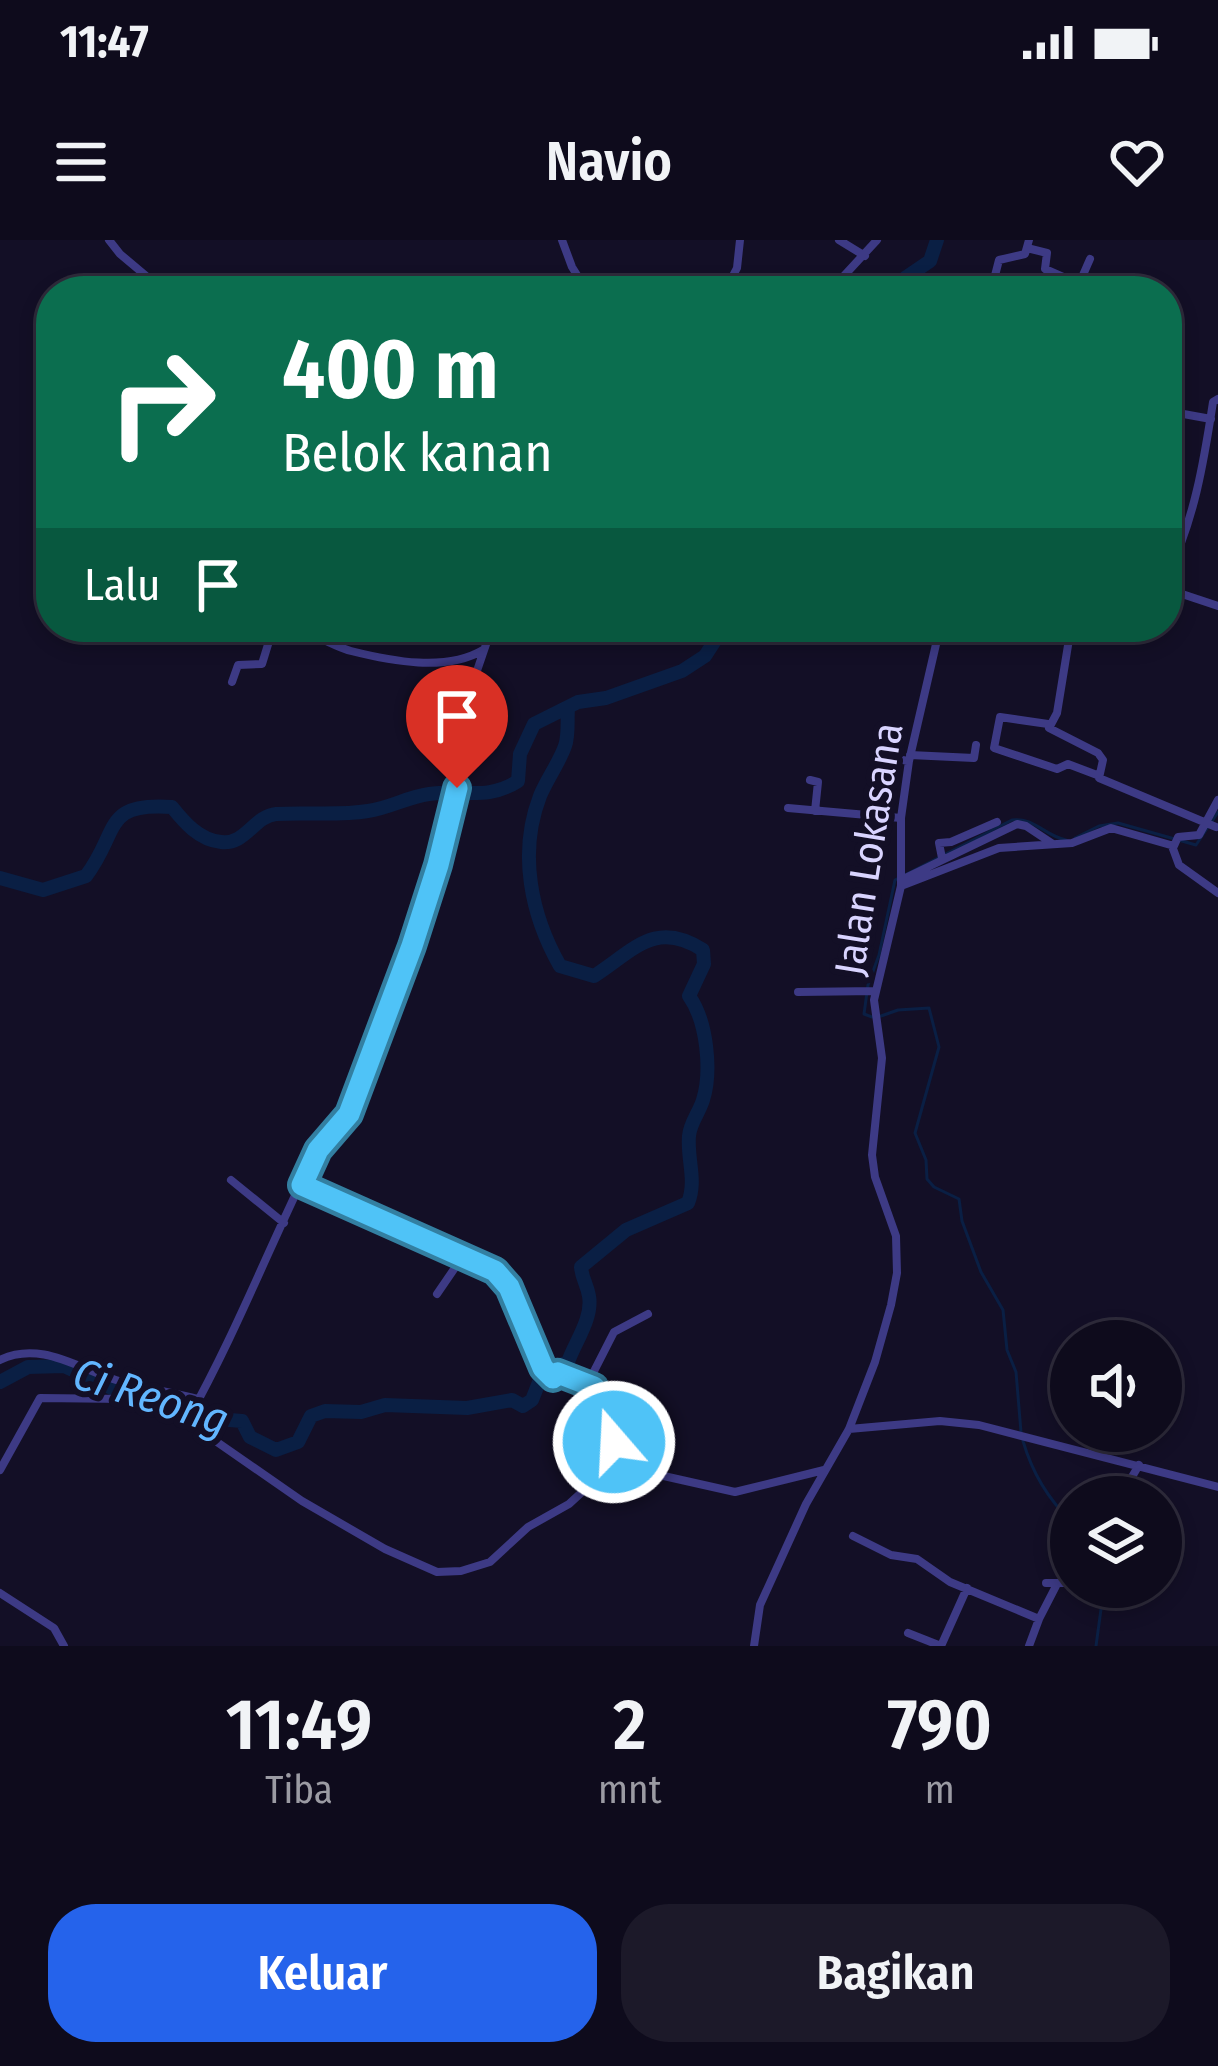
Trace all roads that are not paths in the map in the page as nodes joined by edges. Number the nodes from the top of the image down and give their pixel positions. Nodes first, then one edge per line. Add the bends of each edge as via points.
1 (109, 240) edge
2 (562, 240) edge
3 (740, 240) edge
4 (838, 240) edge
5 (877, 240) edge
6 (1028, 244) edge
7 (865, 256) junction
8 (1090, 259) dead end
9 (146, 276) edge
10 (577, 276) edge
11 (733, 276) edge
12 (845, 276) edge
13 (995, 276) edge
14 (1057, 276) edge
15 (1082, 276) edge
16 (1218, 399) edge
17 (1182, 414) edge
18 (1211, 419) junction
19 (1182, 541) edge
20 (1182, 594) edge
21 (1218, 605) edge
22 (268, 642) edge
23 (331, 642) edge
24 (487, 642) edge
25 (936, 642) edge
26 (1069, 642) edge
27 (485, 649) junction
28 (232, 682) dead end
29 (1048, 724) junction
30 (976, 746) dead end
31 (883, 757) dead end
32 (909, 758) junction
33 (1097, 775) junction
34 (810, 780) dead end
35 (1218, 800) edge
36 (788, 808) dead end
37 (815, 811) junction
38 (901, 818) junction
39 (1210, 824) edge
40 (996, 828) junction
41 (1174, 843) junction
42 (1053, 844) junction
43 (941, 855) junction
44 (901, 879) junction
45 (1218, 893) edge
46 (869, 990) junction
47 (798, 992) dead end
48 (231, 1180) dead end
49 (302, 1185) junction
50 (284, 1223) junction
51 (464, 1256) junction
52 (436, 1294) dead end
53 (648, 1314) dead end
54 (0, 1360) edge
55 (586, 1382) junction
56 (198, 1401) junction
57 (189, 1416) junction
58 (849, 1429) junction
59 (1139, 1466) junction
60 (0, 1470) edge
61 (826, 1470) junction
62 (603, 1472) junction
63 (1133, 1476) edge
64 (1218, 1487) edge
65 (853, 1536) dead end
66 (1050, 1587) edge
67 (968, 1588) junction
68 (0, 1593) edge
69 (1039, 1619) junction
70 (908, 1633) dead end
71 (64, 1646) edge
72 (754, 1646) edge
73 (1029, 1646) edge

1 - 9 street
2 - 10 street
3 - 11 street
4 - 7 street
5 - 7 street
6 - 13 street via 1021,256 1000,260
6 - 14 street via 1047,253 1045,269
7 - 12 street
8 - 15 street
16 - 18 street
17 - 18 street
18 - 19 street
20 - 21 street
22 - 28 street via 262,664 238,665
23 - 27 street via 410,661 463,660
24 - 27 street
25 - 32 street, Jalan Lokasana
26 - 29 street via 1057,713
27 - 49 street via 466,708 455,800 412,946 349,1114
29 - 33 street via 1098,752
29 - 33 street via 1000,717 994,748
30 - 32 street via 974,758
31 - 32 street
32 - 38 street, Jalan Lokasana
33 - 39 street
34 - 37 street via 818,782
35 - 39 street
36 - 37 street
37 - 38 street
38 - 44 street, Jalan Lokasana
39 - 41 street
40 - 42 street via 1022,824
40 - 43 street
40 - 43 street via 939,842
41 - 42 street via 1115,828
41 - 45 street via 1178,866
42 - 44 street via 1003,847
43 - 44 street
44 - 46 street, Jalan Lokasana
46 - 47 street
46 - 58 street, Jalan Lokasana via 883,1058 872,1166 896,1236 897,1273
48 - 50 street
49 - 50 street
49 - 51 street
50 - 56 street
51 - 52 street
51 - 55 street via 509,1287 545,1371
53 - 55 street via 614,1332
54 - 56 street via 15,1353 74,1361 119,1382
55 - 62 street via 597,1390 599,1417 614,1427
56 - 57 street
57 - 60 street via 126,1400 44,1396
57 - 62 street via 302,1501 437,1572 490,1562
58 - 59 street via 940,1420
58 - 61 street, Jalan Lokasana
59 - 63 street
59 - 64 street
61 - 62 street via 742,1492 621,1468
61 - 72 street, Jalan Lokasana via 766,1589
65 - 67 street
66 - 69 street
67 - 69 street
67 - 70 street via 941,1646
68 - 71 street via 54,1628
69 - 73 street

